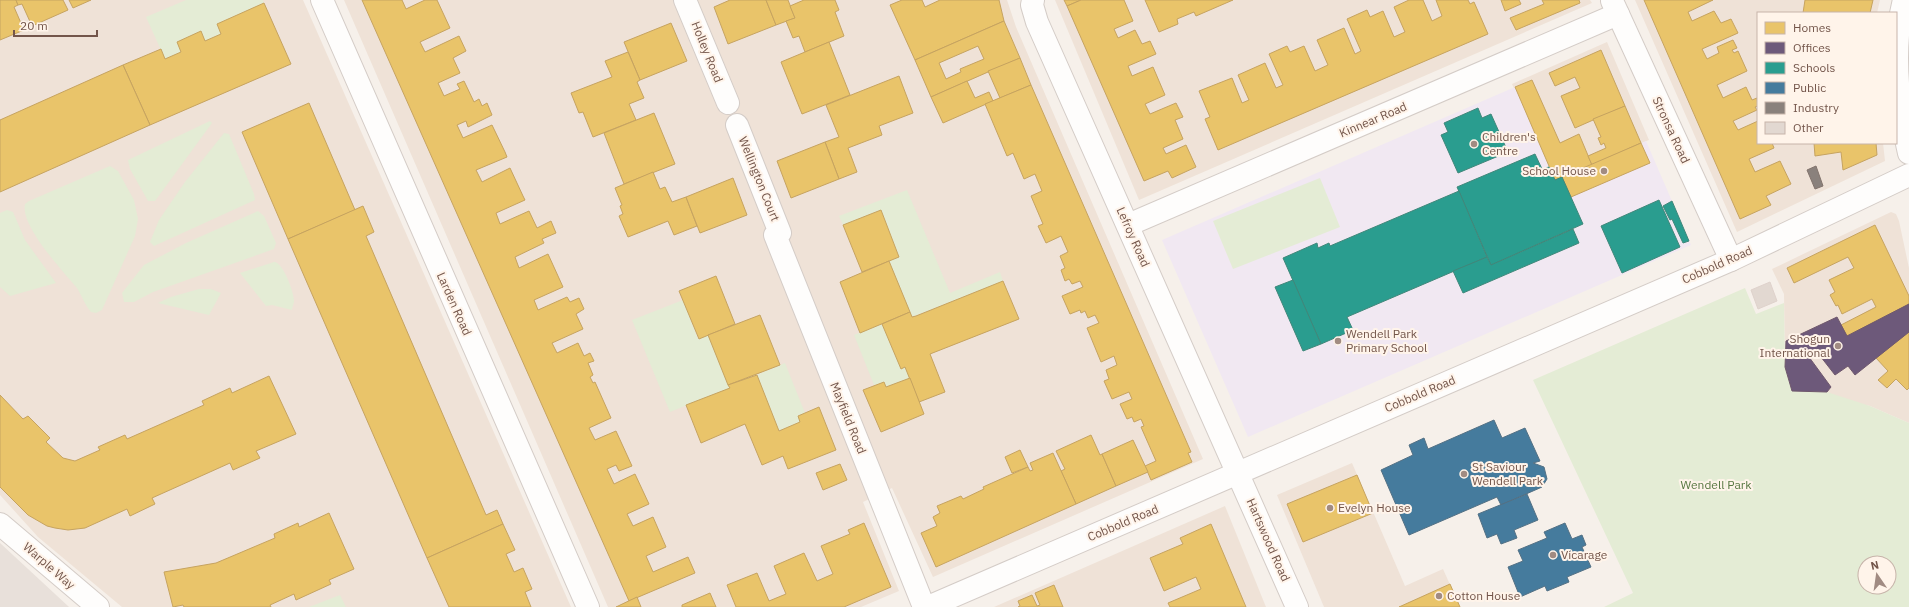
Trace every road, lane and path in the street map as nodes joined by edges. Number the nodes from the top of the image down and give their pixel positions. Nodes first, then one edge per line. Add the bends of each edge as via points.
1 (322, 0) edge
2 (686, 0) edge
3 (1033, 0) edge
4 (1904, 0) edge
5 (1615, 7) edge
6 (728, 103) dead end
7 (737, 125) dead end
8 (1909, 153) edge
9 (1909, 175) edge
10 (1128, 226) junction
11 (780, 233) joint
12 (1731, 260) junction
13 (1238, 473) junction
14 (0, 524) edge
15 (934, 606) edge
16 (98, 607) edge
17 (588, 607) edge
18 (1297, 607) edge

1 - 17 street, Larden Road
2 - 6 street, Holley Road
3 - 10 street, Lefroy Road via 1032,5 1038,22
4 - 8 street via 1898,39 1898,68 1900,105
5 - 10 street, Kinnear Road
5 - 12 street, Stronsa Road
7 - 11 street, Wellington Court
9 - 12 street, Cobbold Road
10 - 13 street, Lefroy Road
11 - 15 street, Mayfield Road via 774,235
12 - 13 street, Cobbold Road
13 - 15 street, Cobbold Road
13 - 18 street, Hartswood Road
14 - 16 street, Warple Way

